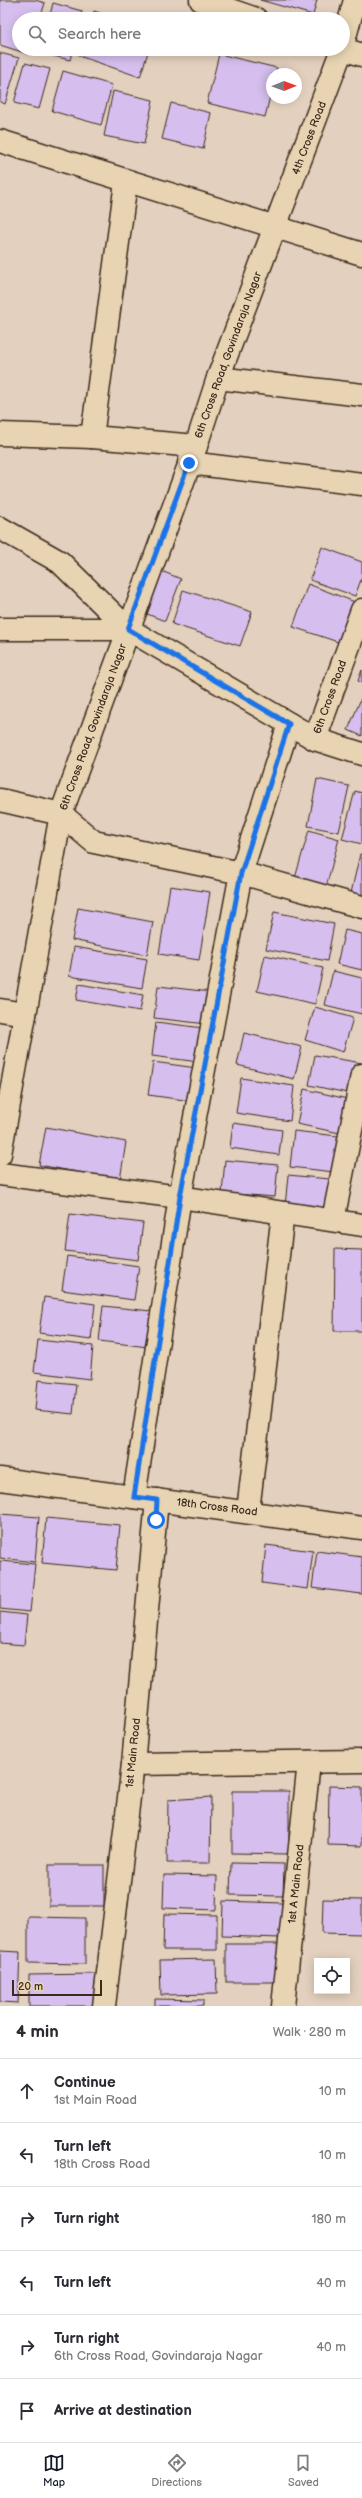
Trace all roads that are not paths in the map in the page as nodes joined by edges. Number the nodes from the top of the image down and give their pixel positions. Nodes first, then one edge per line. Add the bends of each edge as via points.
1 (201, 0) edge
2 (355, 0) edge
3 (236, 12) edge
4 (350, 18) edge
5 (350, 51) edge
6 (362, 55) edge
7 (339, 56) edge
8 (0, 141) edge
9 (126, 182) junction
10 (276, 226) junction
11 (362, 254) edge
12 (218, 378) junction
13 (362, 395) edge
14 (0, 434) edge
15 (92, 437) junction
16 (192, 455) junction
17 (362, 484) edge
18 (0, 528) edge
19 (362, 610) edge
20 (0, 628) edge
21 (128, 629) junction
22 (289, 724) junction
23 (315, 740) junction
24 (362, 754) edge
25 (0, 800) edge
26 (61, 814) junction
27 (241, 873) junction
28 (362, 907) edge
29 (0, 1010) edge
30 (25, 1014) junction
31 (362, 1075) edge
32 (0, 1154) edge
33 (0, 1174) edge
34 (180, 1197) junction
35 (283, 1213) junction
36 (333, 1220) junction
37 (362, 1225) edge
38 (0, 1479) edge
39 (134, 1497) junction
40 (157, 1500) junction
41 (248, 1511) junction
42 (362, 1528) edge
43 (362, 1761) edge
44 (309, 1762) junction
45 (133, 1764) junction
46 (104, 2006) edge
47 (283, 2006) edge

1 - 3 street
2 - 4 street
5 - 6 street
7 - 10 street, 4th Cross Road
8 - 9 street
9 - 10 street
9 - 15 street
10 - 11 street
10 - 12 street, 6th Cross Road, Govindaraja Nagar
12 - 13 street
12 - 16 street, 6th Cross Road, Govindaraja Nagar
14 - 15 street
15 - 16 street
16 - 17 street
16 - 21 street, 6th Cross Road, Govindaraja Nagar
18 - 21 street via 60,562
19 - 23 street, 6th Cross Road
20 - 21 street
21 - 22 street
21 - 26 street, 6th Cross Road, Govindaraja Nagar
22 - 23 street
22 - 27 street
23 - 24 street
25 - 26 street
26 - 27 street via 94,842
26 - 30 street, 6th Cross Road, Govindaraja Nagar
27 - 28 street
27 - 34 street
29 - 30 street
30 - 32 street, 6th Cross Road, Govindaraja Nagar
31 - 36 street
33 - 34 street
34 - 35 street
34 - 39 street
35 - 36 street
35 - 41 street
36 - 37 street
38 - 39 street, 18th Cross Road
39 - 40 street, 18th Cross Road
40 - 41 street, 18th Cross Road
40 - 45 street, 1st Main Road
41 - 42 street, 18th Cross Road
43 - 44 street
44 - 45 street
44 - 47 street, 1st A Main Road
45 - 46 street, 1st Main Road

